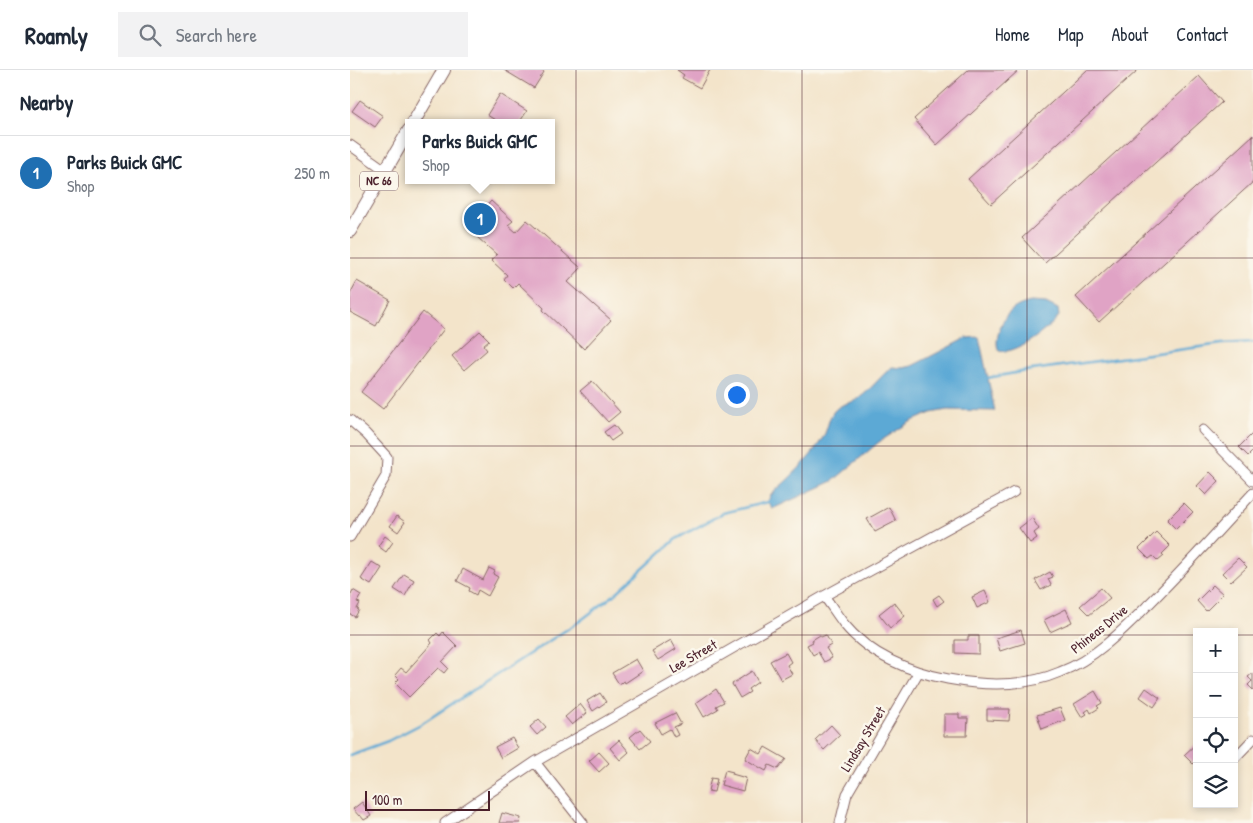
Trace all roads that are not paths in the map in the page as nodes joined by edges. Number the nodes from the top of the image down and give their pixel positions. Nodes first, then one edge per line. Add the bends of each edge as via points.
1 (444, 70) edge
2 (415, 119) edge
3 (405, 137) edge
4 (350, 145) edge
5 (386, 170) junction
6 (350, 231) edge
7 (350, 420) edge
8 (1203, 430) dead end
9 (1253, 481) edge
10 (1014, 492) dead end
11 (1253, 493) edge
12 (350, 538) edge
13 (824, 596) junction
14 (918, 673) junction
15 (1253, 739) edge
16 (1238, 755) edge
17 (534, 762) junction
18 (444, 823) edge
19 (583, 823) edge
20 (840, 823) edge

1 - 2 main road
3 - 5 main road, NC 66
4 - 5 street
5 - 6 main road, NC 66
7 - 12 street via 387,457 386,476
8 - 9 street
10 - 13 street, Lee Street
11 - 14 street, Phineas Drive via 1134,619 1074,666 1046,677 1008,684 967,683
13 - 14 street, Phineas Drive via 854,635 879,654
13 - 17 street, Lee Street
14 - 20 street, Lindsay Street via 847,794
15 - 16 street
17 - 18 street, Lee Street
17 - 19 street

